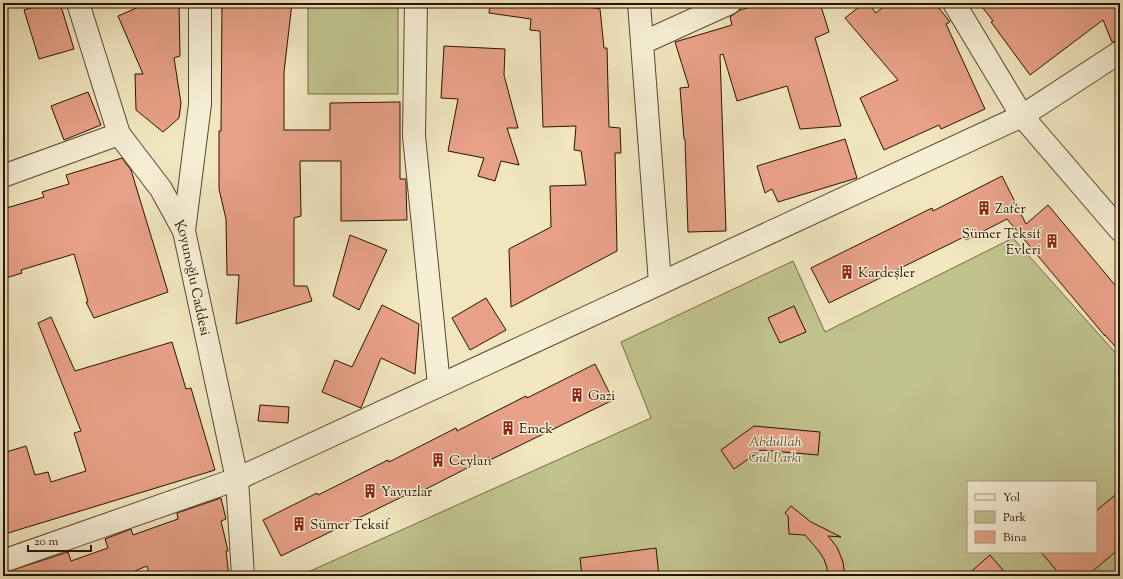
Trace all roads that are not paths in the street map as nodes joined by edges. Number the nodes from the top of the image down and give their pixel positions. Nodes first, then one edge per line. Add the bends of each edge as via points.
1 (78, 3) edge
2 (200, 3) edge
3 (416, 3) edge
4 (639, 3) edge
5 (730, 3) edge
6 (954, 3) edge
7 (642, 44) junction
8 (1120, 52) edge
9 (1022, 116) junction
10 (119, 134) junction
11 (3, 176) edge
12 (1120, 230) edge
13 (184, 232) junction
14 (660, 283) junction
15 (439, 385) junction
16 (237, 478) junction
17 (3, 561) edge
18 (243, 576) edge

1 - 10 street, Koyunoğlu Caddesi
2 - 13 street via 200,104
3 - 15 street via 414,136
4 - 7 street
5 - 7 street
6 - 9 street
7 - 14 street
8 - 9 street
9 - 12 street
9 - 14 street
10 - 11 street
10 - 13 street, Koyunoğlu Caddesi via 161,189
13 - 16 street, Koyunoğlu Caddesi
14 - 15 street
15 - 16 street
16 - 17 street
16 - 18 street, Koyunoğlu Caddesi

